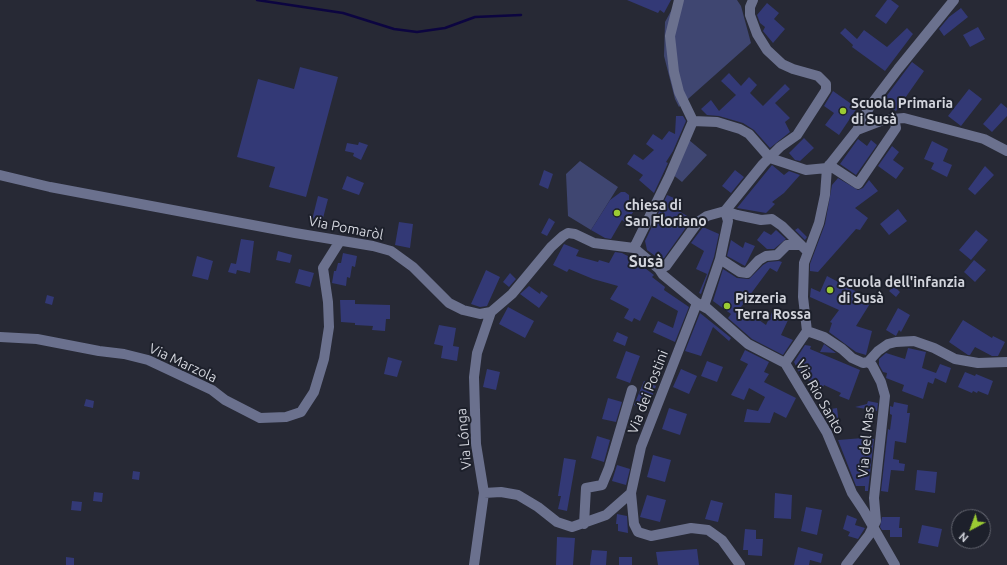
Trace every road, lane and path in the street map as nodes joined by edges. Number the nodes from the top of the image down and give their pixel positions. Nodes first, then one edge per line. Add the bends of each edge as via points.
1 (679, 0) edge
2 (753, 0) edge
3 (954, 0) edge
4 (894, 118) junction
5 (693, 121) junction
6 (857, 130) junction
7 (1007, 151) edge
8 (770, 158) junction
9 (828, 166) junction
10 (0, 175) edge
11 (725, 211) junction
12 (340, 241) junction
13 (634, 248) junction
14 (804, 249) junction
15 (720, 259) junction
16 (659, 269) junction
17 (701, 305) junction
18 (491, 312) junction
19 (807, 331) junction
20 (0, 337) edge
21 (868, 362) junction
22 (1007, 362) edge
23 (785, 363) junction
24 (632, 390) dead end
25 (484, 493) junction
26 (631, 493) junction
27 (584, 524) junction
28 (873, 528) junction
29 (474, 565) edge
30 (740, 565) edge
31 (846, 565) edge
32 (895, 565) edge

1 - 5 street via 670,36 674,72 679,92
2 - 8 street via 750,15 767,50 782,64 818,76 826,84 826,90 797,135
3 - 6 street via 893,75 870,106
4 - 6 street
4 - 7 street via 904,118 984,139
4 - 9 street via 896,128 858,184
5 - 8 street via 717,122 740,129 749,134
5 - 13 street
6 - 9 street
8 - 9 street via 806,170
8 - 11 street
9 - 14 street via 819,223
10 - 12 street, Via Pomaròl via 50,187
11 - 14 street via 749,218 772,219
11 - 15 street, Via dei Postini via 728,220
11 - 16 street via 698,222 666,266
12 - 18 street, Via Pomaròl via 391,251 413,267 449,303 480,314
12 - 20 street, Via Marzola via 323,268 329,327 324,359 314,392 301,412 286,417 260,418 225,400 212,390 148,360 37,339
13 - 16 street, Via Rio Santo
13 - 18 street via 594,243 568,233 550,247 523,282
14 - 15 street via 787,245 776,255 759,260 747,273 740,272
14 - 19 street via 803,284
15 - 17 street, Via dei Postini
16 - 17 street, Via Rio Santo
17 - 23 street, Via Rio Santo via 748,344
17 - 26 street, Via dei Postini via 641,446
18 - 25 street, Via Lónga via 477,353 474,377 476,444
19 - 21 street via 824,337 852,358 863,363
19 - 23 street
21 - 22 street via 888,344 914,341 955,359 978,363
21 - 28 street, Via del Mas via 881,382 885,396 874,498 876,521
23 - 28 street, Via Rio Santo via 827,433 852,494
24 - 27 street, Via dei Postini via 602,485 586,488
25 - 27 street via 518,495 557,522 572,527
25 - 29 street, Via Lónga
26 - 27 street via 606,515
26 - 30 street, Via dei Postini via 634,524 638,532 644,535 660,535 691,528 708,530 722,540
28 - 31 street
28 - 32 street, Via Rio Santo

